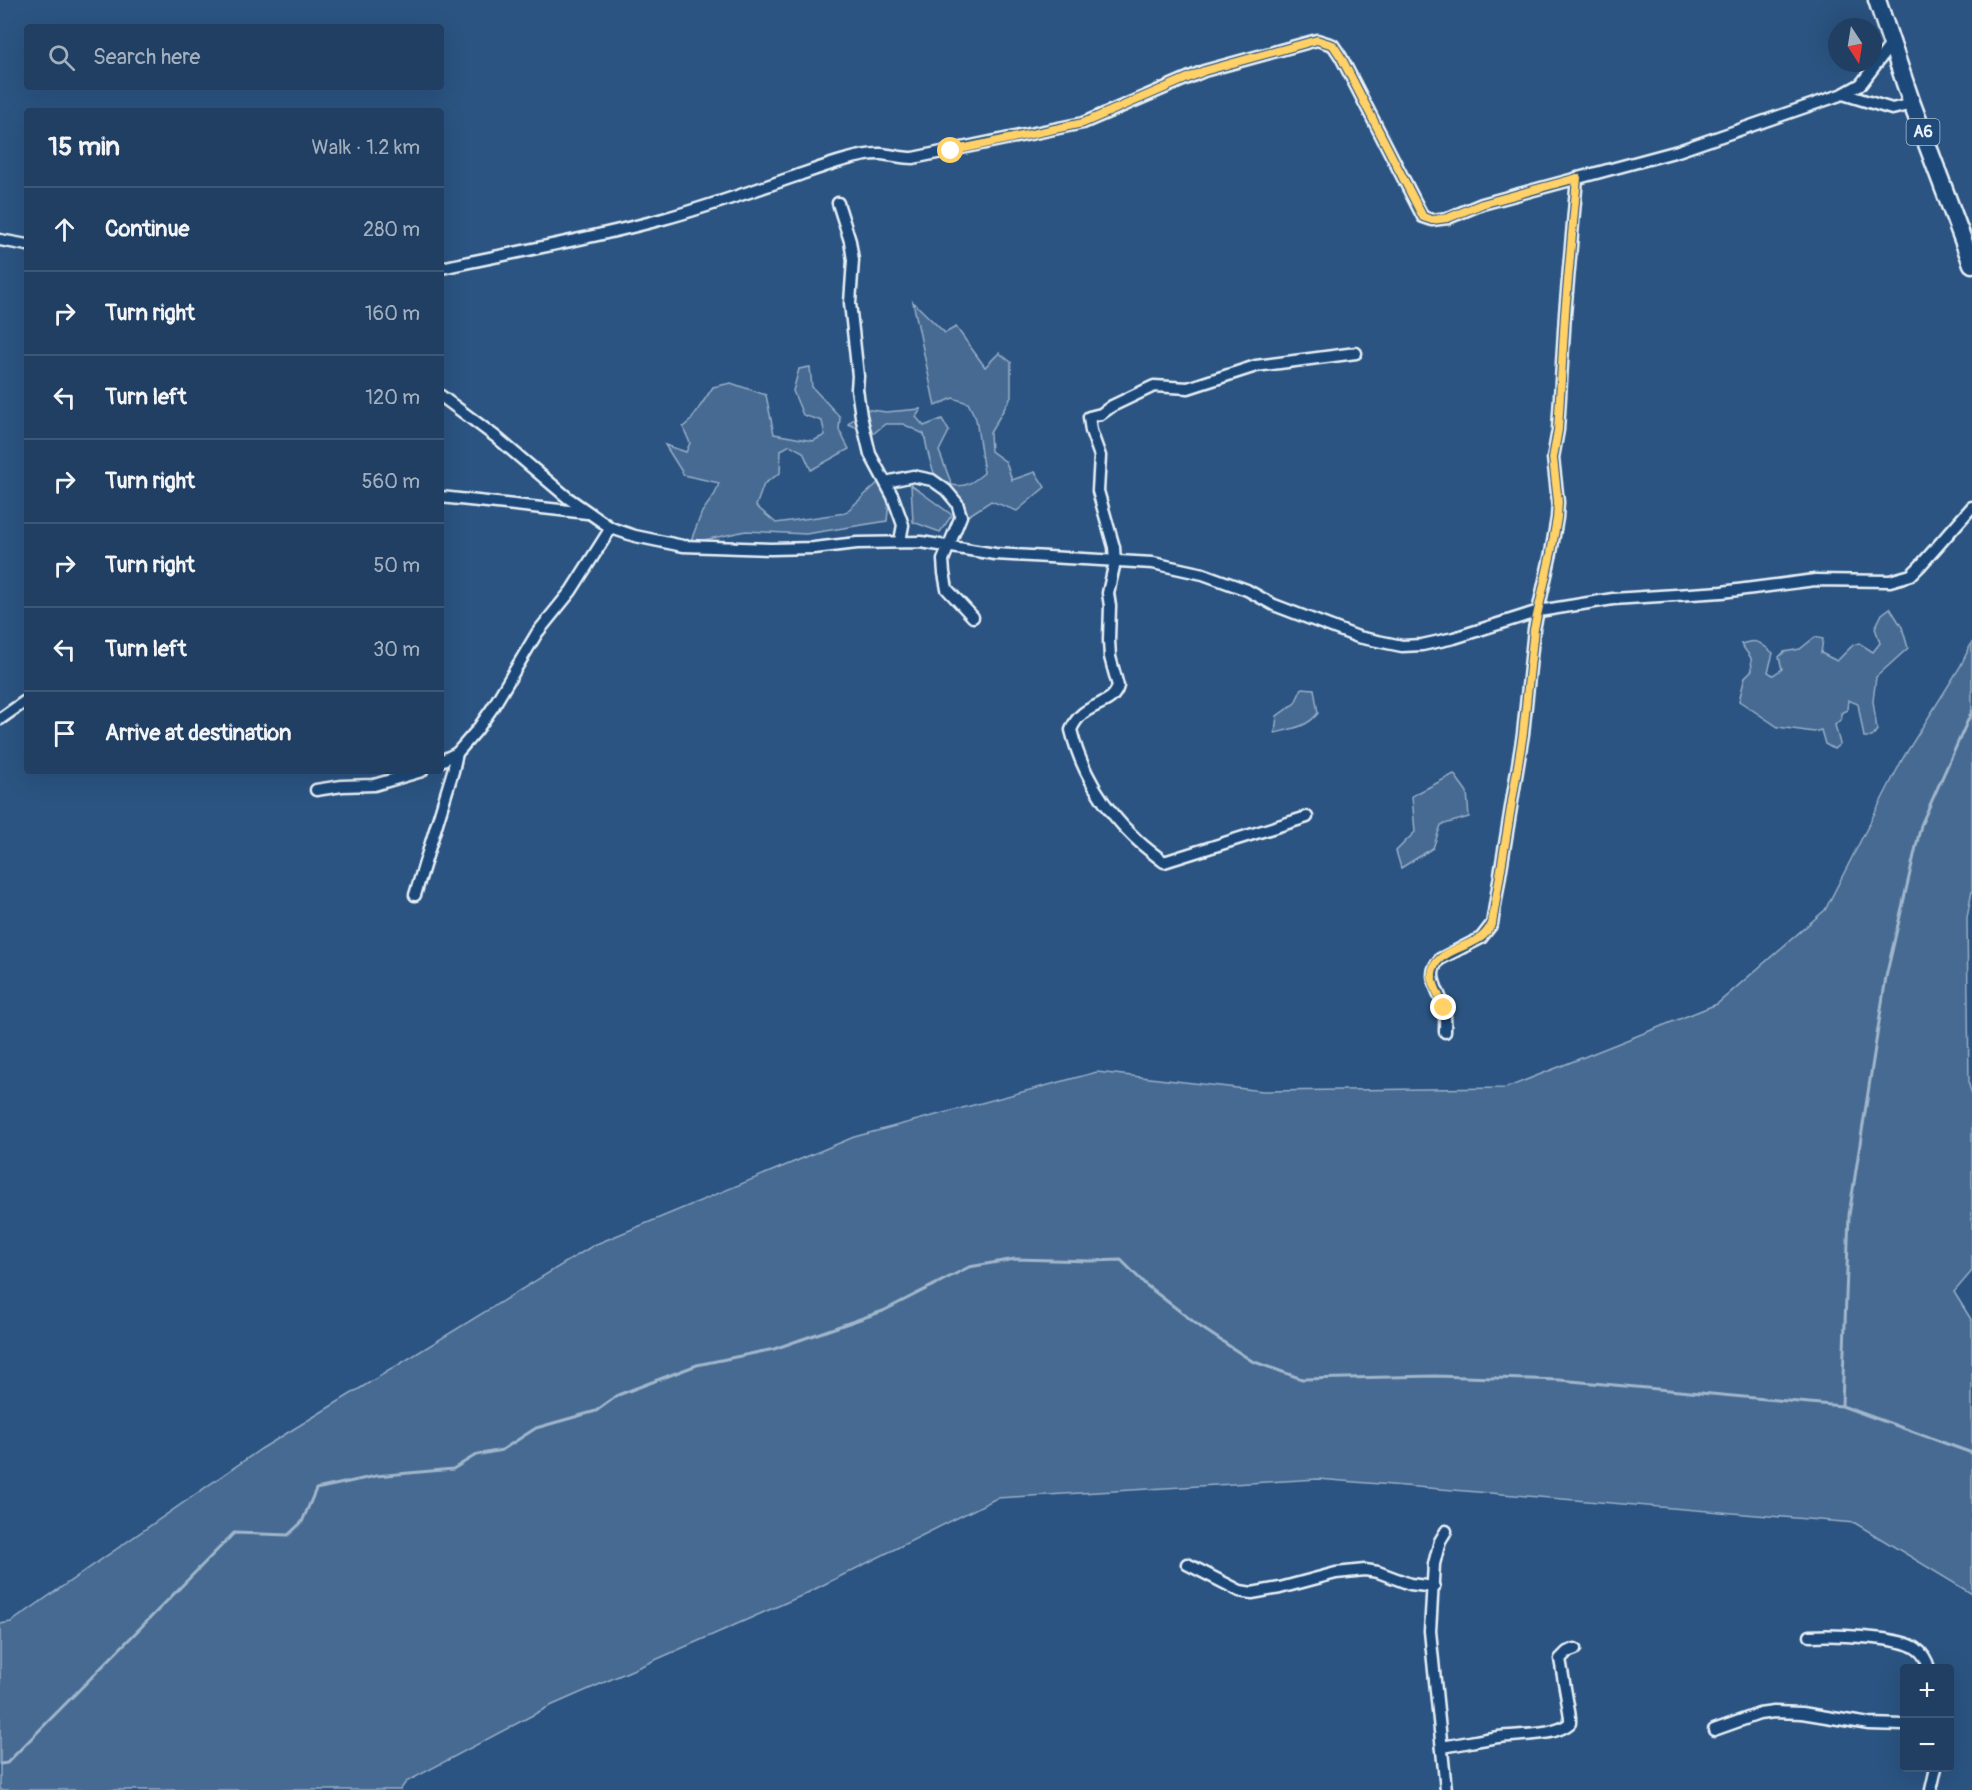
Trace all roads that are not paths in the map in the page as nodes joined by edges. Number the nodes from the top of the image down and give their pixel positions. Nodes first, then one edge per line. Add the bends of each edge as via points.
1 (1877, 0) edge
2 (1892, 43) junction
3 (1844, 94) junction
4 (1912, 104) junction
5 (1577, 178) junction
6 (838, 203) dead end
7 (0, 240) edge
8 (24, 244) edge
9 (1972, 264) edge
10 (444, 267) edge
11 (1356, 353) dead end
12 (444, 398) edge
13 (886, 482) junction
14 (444, 497) edge
15 (1972, 507) edge
16 (590, 513) junction
17 (611, 528) junction
18 (900, 541) junction
19 (949, 545) junction
20 (1115, 562) junction
21 (1539, 611) junction
22 (973, 617) dead end
23 (24, 702) edge
24 (0, 719) edge
25 (457, 753) junction
26 (444, 760) edge
27 (412, 774) edge
28 (316, 790) dead end
29 (1307, 817) dead end
30 (415, 896) dead end
31 (1445, 1032) dead end
32 (1446, 1531) dead end
33 (1187, 1564) dead end
34 (1434, 1587) junction
35 (1810, 1636) dead end
36 (1575, 1649) dead end
37 (1927, 1664) edge
38 (1900, 1725) edge
39 (1714, 1730) dead end
40 (1443, 1747) junction
41 (1935, 1772) edge
42 (1446, 1790) edge
43 (1930, 1790) edge

1 - 2 main road, A6
2 - 3 street via 1861,84
2 - 4 main road, A6
3 - 4 street via 1893,109
3 - 5 street via 1694,146
4 - 9 main road, A6
5 - 10 street via 1482,204 1448,218 1423,217 1341,57 1333,45 1317,40 1204,71 1083,123 913,158 866,156 663,219
5 - 21 street via 1553,458 1557,518
6 - 13 street via 853,260 850,303 861,416 870,454
7 - 8 street
11 - 20 street via 1256,366 1188,388 1154,386 1089,417 1098,448 1098,491
12 - 16 street
13 - 18 street via 903,525
13 - 19 street via 913,476 932,480 946,490 957,503 961,516
14 - 16 street
15 - 21 street via 1920,566 1902,579 1815,580 1722,592 1613,599
16 - 17 street
17 - 18 street via 683,546 771,549
17 - 25 street via 572,591 537,633 493,707
18 - 19 street
19 - 20 street via 995,554
19 - 22 street via 943,560 947,589
20 - 21 street via 1153,563 1203,574 1326,626 1402,646 1454,638
20 - 29 street via 1108,592 1110,657 1118,686 1107,701 1080,715 1071,730 1098,796 1132,836 1164,862
21 - 31 street via 1492,924 1481,938 1440,959 1432,971 1444,1008
23 - 24 street
25 - 26 street
25 - 30 street
27 - 28 street via 374,785
32 - 34 street via 1434,1564
33 - 34 street via 1240,1591 1252,1593 1365,1570
34 - 40 street via 1430,1631
35 - 37 street via 1839,1635 1911,1645
36 - 40 street via 1560,1659 1570,1717 1565,1727
38 - 39 street via 1774,1712
40 - 42 street
41 - 43 street

